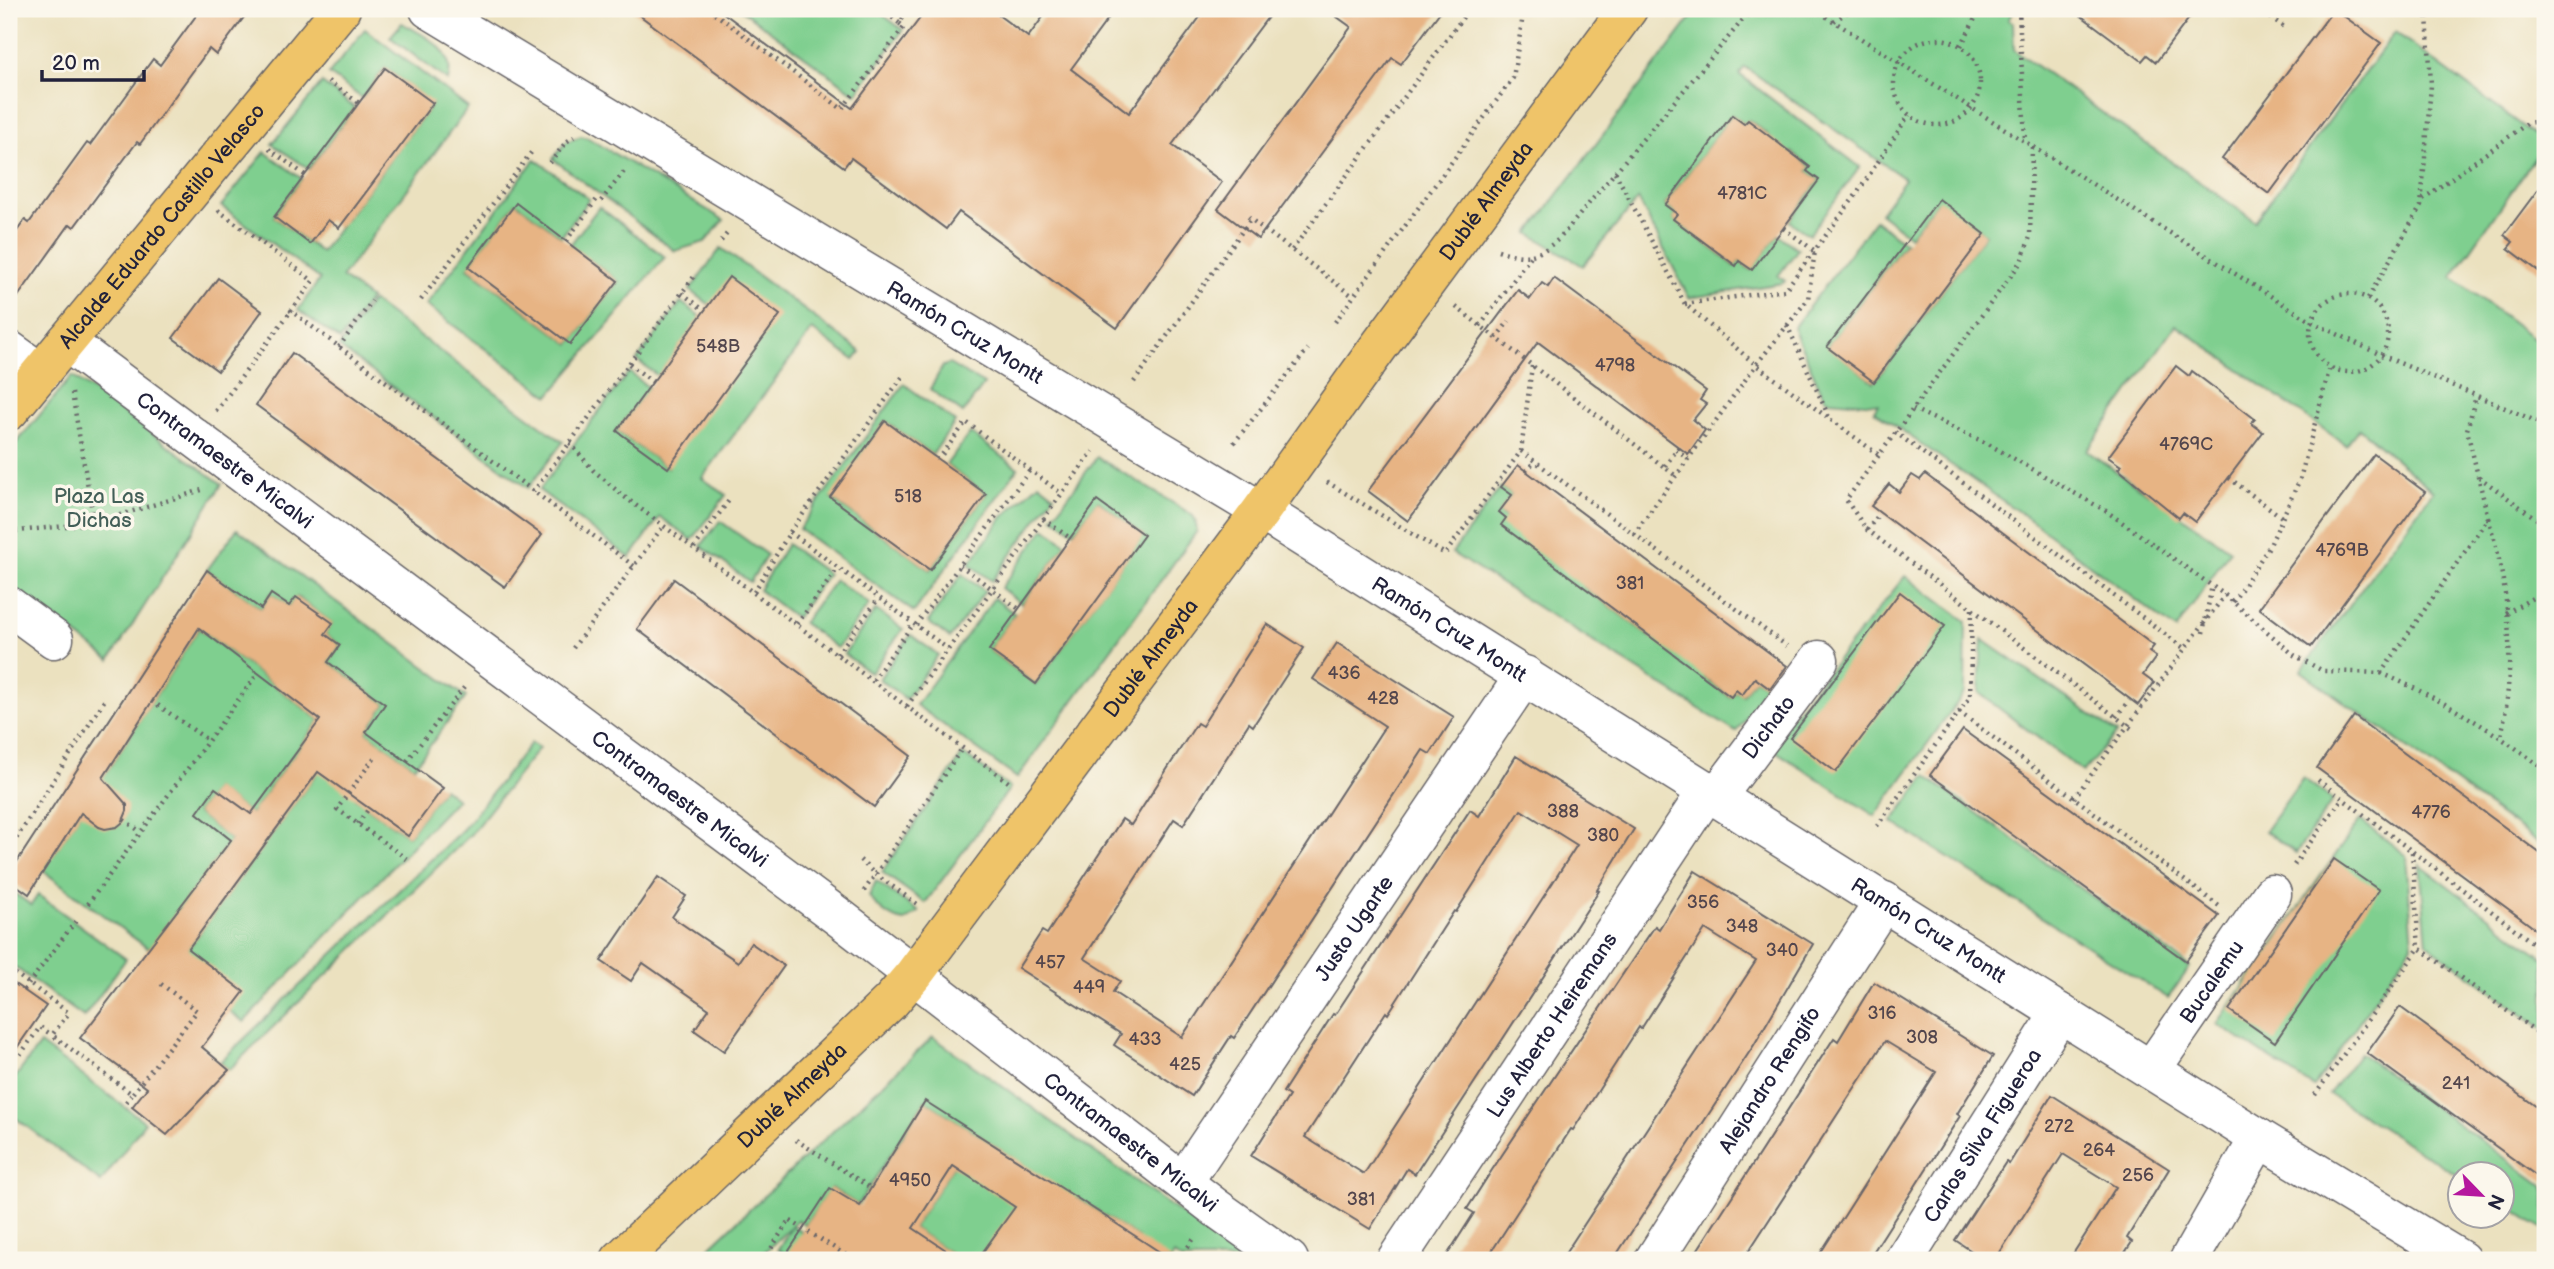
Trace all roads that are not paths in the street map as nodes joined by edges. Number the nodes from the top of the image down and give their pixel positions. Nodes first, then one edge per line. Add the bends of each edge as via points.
1 (341, 9) edge
2 (429, 9) edge
3 (1628, 9) edge
4 (66, 342) junction
5 (9, 349) edge
6 (41, 373) junction
7 (9, 411) edge
8 (1261, 511) junction
9 (9, 606) edge
10 (54, 639) dead end
11 (1807, 656) road end
12 (1525, 675) junction
13 (1712, 793) junction
14 (2273, 894) road end
15 (1884, 901) junction
16 (914, 974) junction
17 (2060, 1013) junction
18 (2151, 1070) junction
19 (2259, 1138) junction
20 (1183, 1182) junction
21 (620, 1260) edge
22 (1289, 1260) edge
23 (1396, 1260) edge
24 (1654, 1260) edge
25 (1904, 1260) edge
26 (2189, 1260) edge
27 (2461, 1260) edge

1 - 4 main road, Alcalde Eduardo Castillo Velasco
2 - 8 street, Ramón Cruz Montt
3 - 8 main road, Dublé Almeyda
4 - 6 main road, Alcalde Eduardo Castillo Velasco
4 - 16 street, Contramaestre Micalvi
5 - 6 street
6 - 7 main road, Alcalde Eduardo Castillo Velasco
8 - 12 street, Ramón Cruz Montt
8 - 16 main road, Dublé Almeyda
9 - 10 street
11 - 13 street, Dichato
12 - 13 street, Ramón Cruz Montt
12 - 20 street, Justo Ugarte
13 - 15 street, Ramón Cruz Montt
13 - 23 street, Lus Alberto Heiremans
14 - 18 street, Bucalemu
15 - 17 street, Ramón Cruz Montt
15 - 24 street, Alejandro Rengifo
16 - 20 street, Contramaestre Micalvi
16 - 21 main road, Dublé Almeyda
17 - 18 street, Ramón Cruz Montt
17 - 25 street, Carlos Silva Figueroa
18 - 19 street, Ramón Cruz Montt
19 - 26 street
19 - 27 street, Ramón Cruz Montt
20 - 22 street, Contramaestre Micalvi

